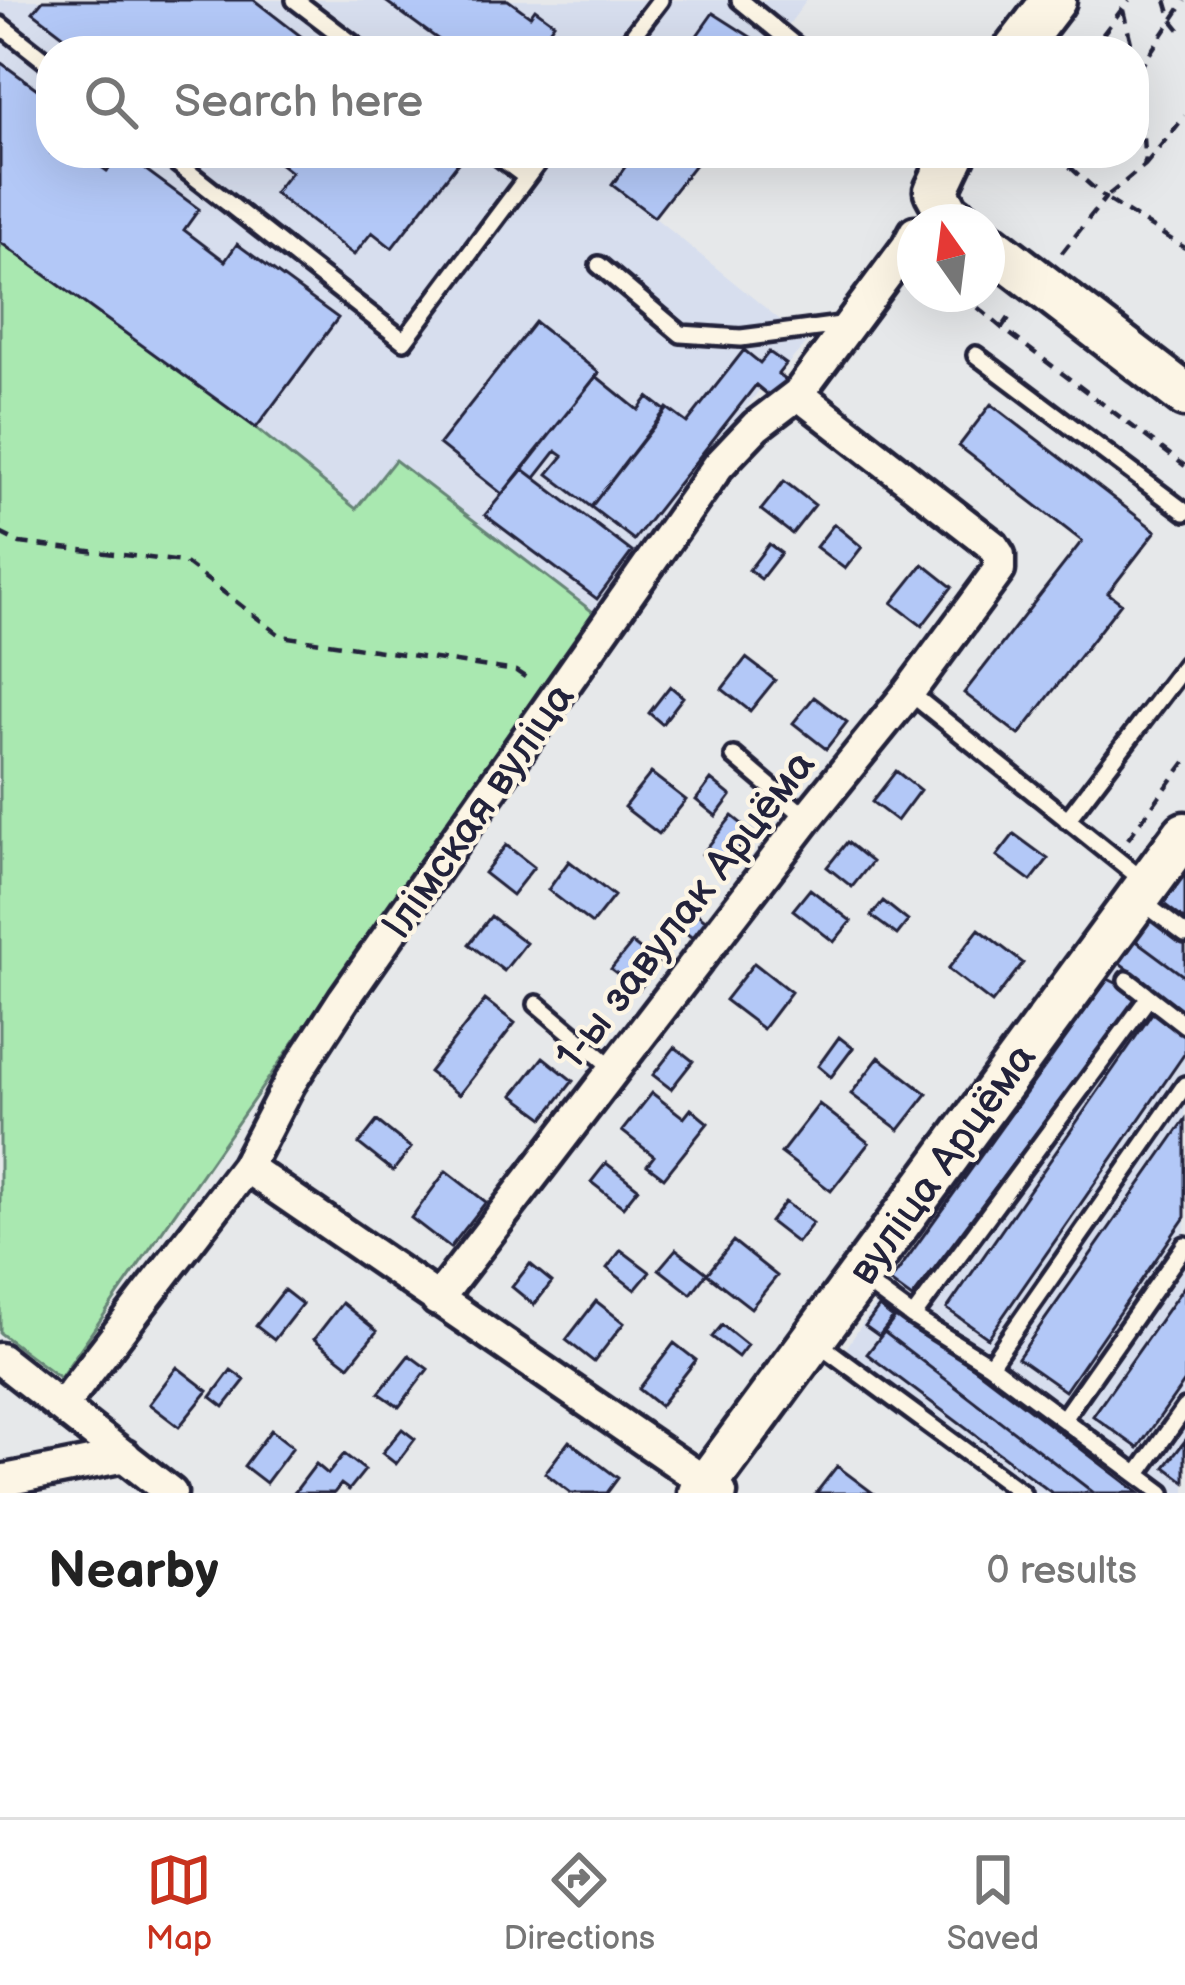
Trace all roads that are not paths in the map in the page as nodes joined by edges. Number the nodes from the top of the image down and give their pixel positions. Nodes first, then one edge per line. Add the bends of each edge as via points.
1 (295, 0) edge
2 (660, 0) edge
3 (740, 0) edge
4 (1054, 0) edge
5 (0, 25) edge
6 (342, 36) edge
7 (632, 36) edge
8 (784, 36) edge
9 (1027, 36) edge
10 (36, 53) edge
11 (183, 168) edge
12 (513, 168) edge
13 (534, 168) edge
14 (948, 168) edge
15 (526, 178) junction
16 (937, 197) edge
17 (1005, 257) edge
18 (897, 261) edge
19 (599, 265) dead end
20 (850, 324) junction
21 (976, 355) dead end
22 (798, 394) junction
23 (1185, 395) edge
24 (1185, 512) edge
25 (1185, 665) edge
26 (909, 692) junction
27 (734, 756) dead end
28 (807, 818) junction
29 (1067, 820) junction
30 (1185, 834) edge
31 (1133, 880) junction
32 (1185, 934) edge
33 (1127, 980) dead end
34 (1149, 997) junction
35 (537, 1004) dead end
36 (1185, 1025) edge
37 (613, 1068) junction
38 (1185, 1085) edge
39 (246, 1167) junction
40 (1185, 1245) edge
41 (858, 1276) junction
42 (437, 1300) junction
43 (913, 1317) junction
44 (812, 1338) junction
45 (0, 1359) edge
46 (990, 1366) junction
47 (62, 1406) junction
48 (1185, 1408) edge
49 (1063, 1419) junction
50 (124, 1456) junction
51 (1138, 1474) junction
52 (0, 1480) edge
53 (709, 1490) edge
54 (171, 1493) edge
55 (1022, 1493) edge
56 (1162, 1493) edge

1 - 6 lane
2 - 7 lane
3 - 8 lane
4 - 9 street
5 - 10 lane
11 - 15 lane via 404,341
12 - 15 lane
13 - 15 lane
14 - 16 street
17 - 23 street
18 - 20 street, Ілімская вуліца
19 - 20 lane via 681,334 741,338
20 - 22 street, Ілімская вуліца
21 - 24 lane
22 - 26 street, 1-ы завулак Арцёма via 999,555 999,571
22 - 39 street, Ілімская вуліца via 718,466 344,998
25 - 29 lane
26 - 28 street, 1-ы завулак Арцёма
26 - 29 lane
27 - 28 lane
28 - 37 street, 1-ы завулак Арцёма
29 - 31 lane
30 - 31 street, вуліца Арцёма
31 - 32 lane
31 - 41 street, вуліца Арцёма
33 - 34 lane
34 - 36 lane
34 - 43 lane
35 - 37 lane
37 - 42 street, 1-ы завулак Арцёма
38 - 46 lane
39 - 42 street
39 - 47 street, Ілімская вуліца
40 - 49 lane
41 - 43 lane
41 - 44 street, вуліца Арцёма
42 - 53 street
43 - 46 lane
44 - 53 street, вуліца Арцёма
44 - 55 lane
45 - 47 street
46 - 49 lane
47 - 50 street
48 - 51 lane
49 - 51 lane
50 - 52 street
50 - 54 street
51 - 56 lane

